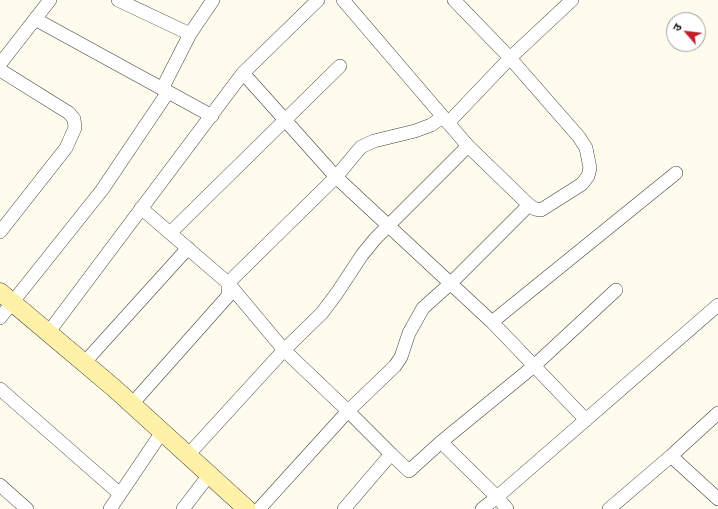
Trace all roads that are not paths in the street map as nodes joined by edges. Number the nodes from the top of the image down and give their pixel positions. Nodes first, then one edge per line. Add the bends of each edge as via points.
1 (50, 0) edge
2 (118, 0) edge
3 (213, 0) edge
4 (318, 0) edge
5 (343, 0) edge
6 (572, 0) edge
7 (456, 1) edge
8 (35, 20) junction
9 (190, 34) junction
10 (510, 58) junction
11 (0, 64) edge
12 (340, 66) dead end
13 (0, 70) edge
14 (243, 73) junction
15 (165, 90) junction
16 (212, 116) junction
17 (286, 119) junction
18 (446, 120) junction
19 (468, 146) junction
20 (676, 173) dead end
21 (336, 177) junction
22 (529, 205) junction
23 (141, 208) junction
24 (389, 226) junction
25 (0, 232) edge
26 (170, 233) junction
27 (188, 248) junction
28 (228, 283) junction
29 (451, 283) junction
30 (616, 290) dead end
31 (6, 298) edge
32 (718, 305) edge
33 (0, 318) edge
34 (492, 322) junction
35 (48, 333) junction
36 (284, 350) junction
37 (84, 363) junction
38 (534, 366) junction
39 (0, 389) edge
40 (132, 404) junction
41 (348, 411) junction
42 (718, 413) edge
43 (586, 420) junction
44 (162, 432) junction
45 (441, 442) junction
46 (391, 454) junction
47 (188, 455) junction
48 (671, 456) junction
49 (209, 475) junction
50 (0, 485) edge
51 (120, 494) junction
52 (497, 497) junction
53 (718, 499) edge
54 (27, 509) edge
55 (110, 509) edge
56 (183, 509) edge
57 (247, 509) edge
58 (259, 509) edge
59 (344, 509) edge
60 (482, 509) edge
61 (507, 509) edge
62 (609, 509) edge

1 - 8 street
2 - 9 street
3 - 9 street
4 - 14 street
5 - 18 street
6 - 10 street
7 - 10 street
8 - 11 street
8 - 15 street
9 - 15 street
10 - 18 street
10 - 22 street via 579,137 589,159 588,176 582,184 541,210 535,210
12 - 17 street
13 - 25 street via 69,113 74,119 75,128 66,148
14 - 16 street
14 - 17 street
15 - 16 street
15 - 31 street via 102,190
16 - 23 street
17 - 21 street
17 - 26 street
18 - 19 street
18 - 21 street via 415,132 374,141 361,147
19 - 22 street
19 - 24 street
20 - 34 street
21 - 24 street
21 - 28 street
22 - 29 street
23 - 26 street
23 - 35 street
24 - 29 street
24 - 36 street via 362,255 322,313
26 - 27 street
27 - 28 street
27 - 37 street
28 - 36 street
28 - 40 street via 228,296
29 - 34 street
29 - 41 street via 424,308 414,322 395,366
30 - 38 street
31 - 33 street
31 - 35 street
32 - 43 street
34 - 38 street
35 - 37 street
36 - 41 street
36 - 47 street
37 - 40 street
38 - 43 street
38 - 45 street
39 - 51 street
40 - 44 street
41 - 46 street
41 - 58 street
42 - 48 street
43 - 52 street
44 - 47 street
44 - 51 street
45 - 46 street via 409,471
45 - 52 street
46 - 59 street
47 - 49 street
48 - 53 street
48 - 62 street
49 - 56 street
49 - 57 street
50 - 54 street
51 - 55 street
52 - 60 street
52 - 61 street

